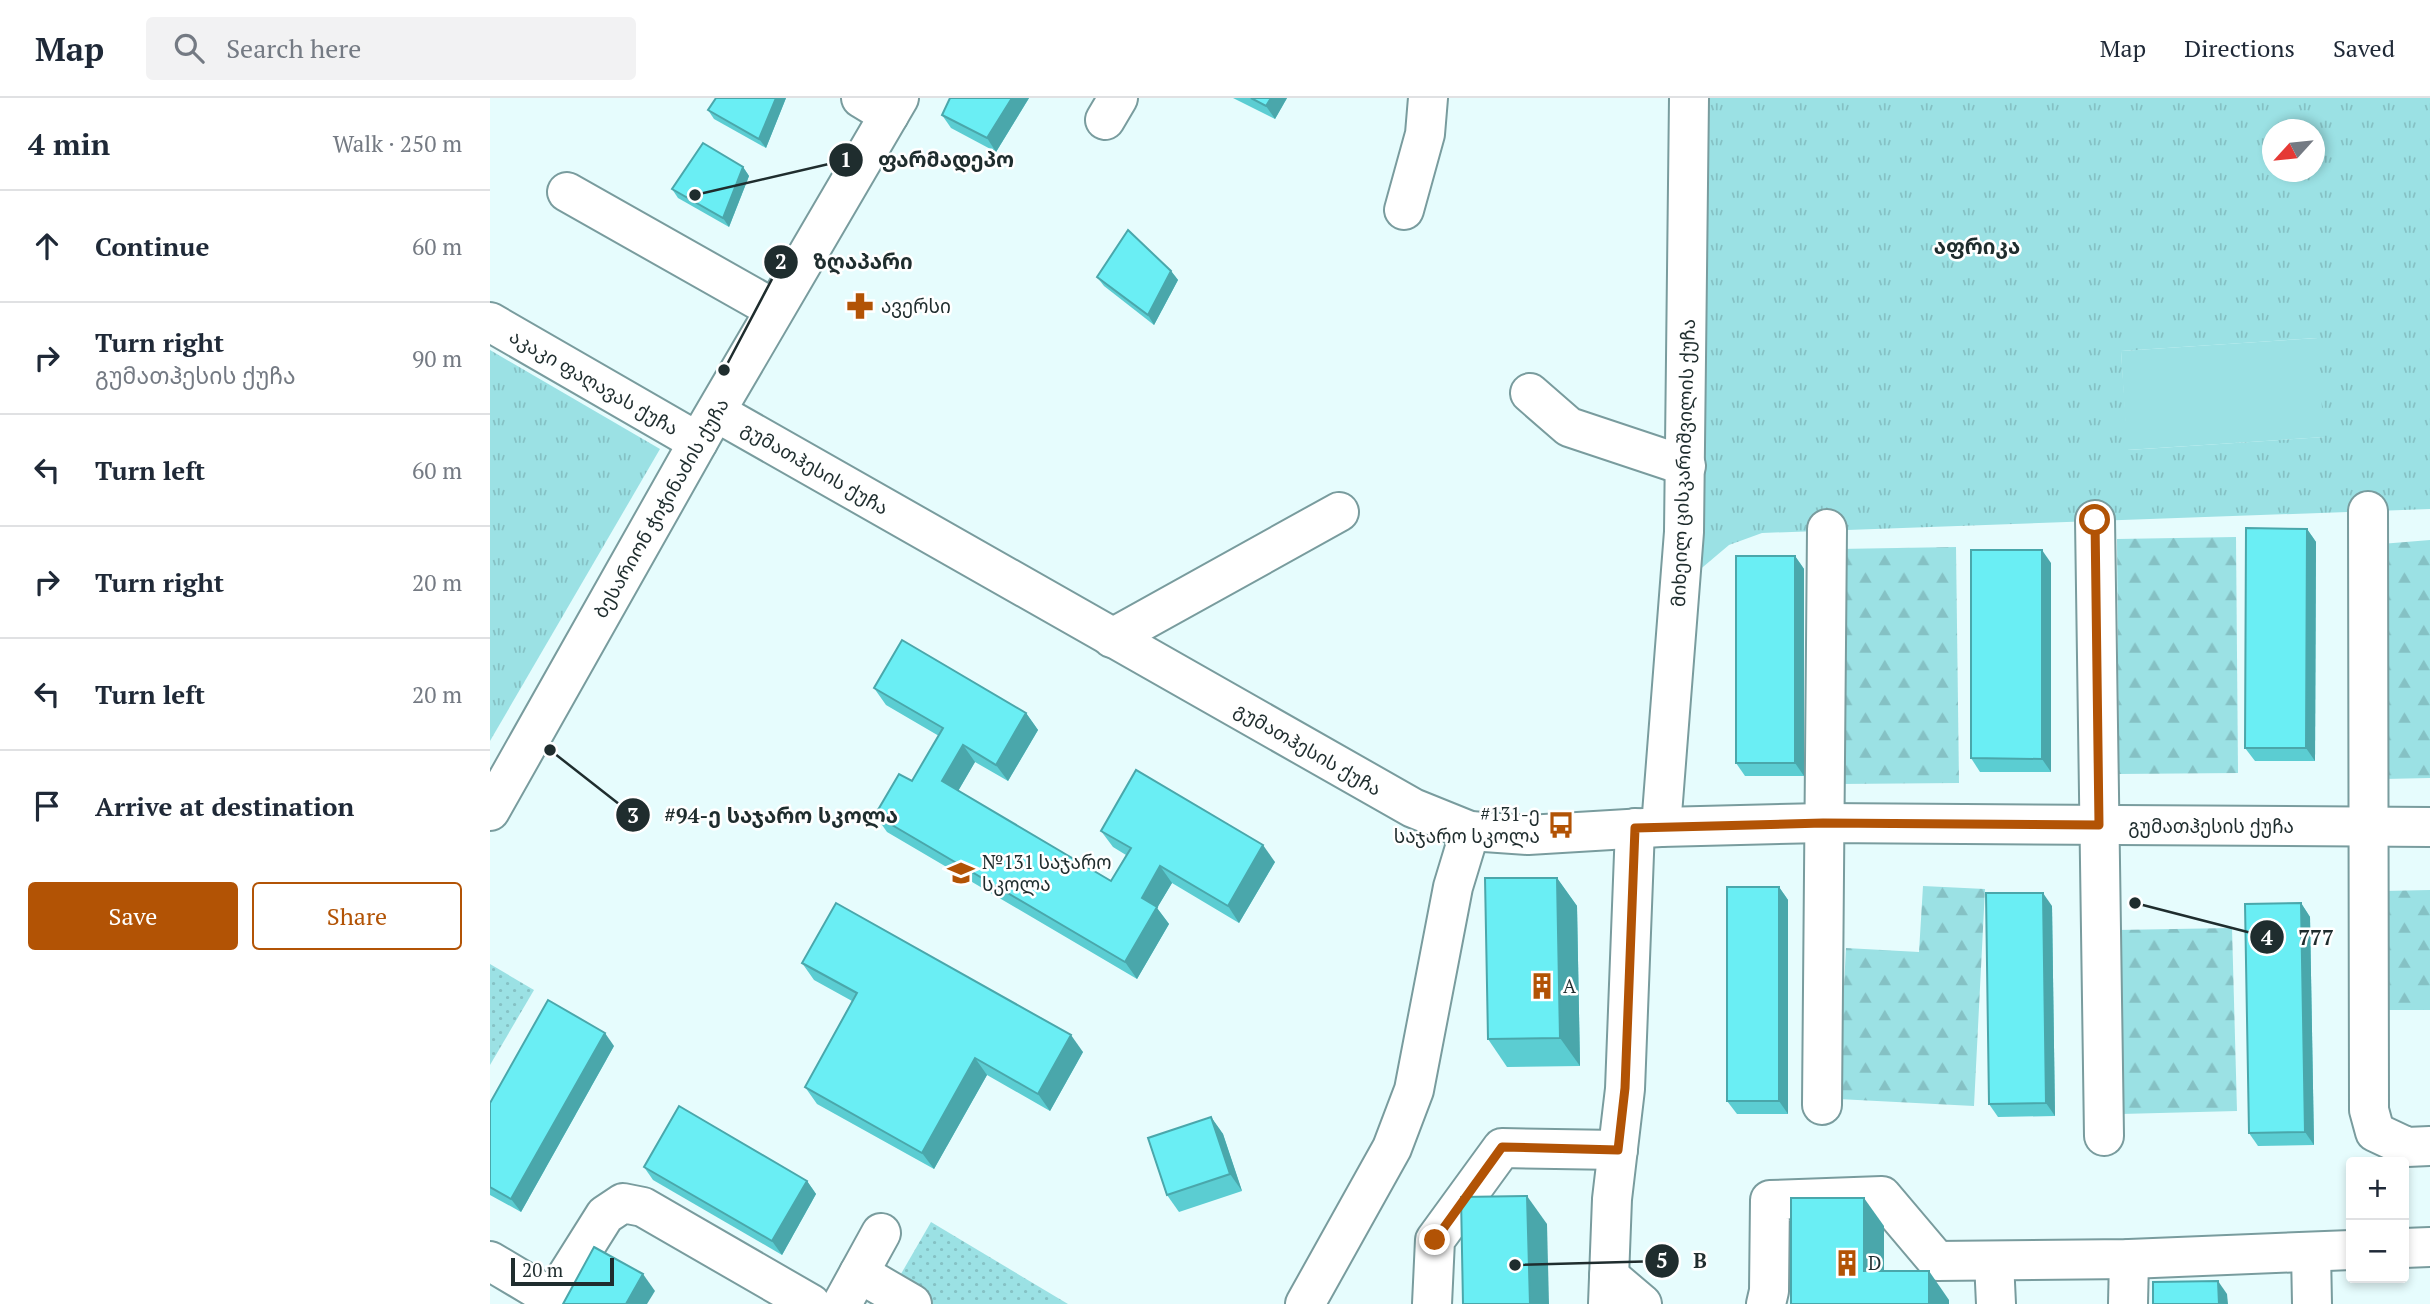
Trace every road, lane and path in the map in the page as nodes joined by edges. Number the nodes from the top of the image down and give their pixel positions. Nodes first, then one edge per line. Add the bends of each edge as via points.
1 (1427, 98) edge
2 (1689, 98) edge
3 (883, 104) edge
4 (567, 192) dead end
5 (1404, 210) dead end
6 (774, 309) junction
7 (490, 322) edge
8 (1530, 393) dead end
9 (707, 427) junction
10 (1686, 467) junction
11 (2368, 511) dead end
12 (1339, 512) dead end
13 (2095, 520) dead end
14 (1827, 529) dead end
15 (1112, 638) junction
16 (490, 811) edge
17 (1823, 823) junction
18 (2099, 825) junction
19 (2369, 827) junction
20 (2430, 827) edge
21 (1648, 828) junction
22 (1471, 831) junction
23 (1822, 1105) dead end
24 (2104, 1136) dead end
25 (2430, 1146) edge
26 (1618, 1150) junction
27 (881, 1233) dead end
28 (2430, 1247) edge
29 (2409, 1248) edge
30 (2346, 1250) edge
31 (2311, 1252) junction
32 (2129, 1259) junction
33 (490, 1261) edge
34 (1994, 1261) junction
35 (851, 1288) edge
36 (1608, 1290) edge
37 (550, 1301) edge
38 (811, 1304) edge
39 (912, 1304) edge
40 (1306, 1304) edge
41 (1432, 1304) edge
42 (1643, 1304) edge
43 (1766, 1304) edge
44 (1996, 1304) edge
45 (2128, 1304) edge
46 (2312, 1304) edge

1 - 5 street via 1424,134
2 - 10 street, მიხეილ ცისკარიშვილის ქუჩა
3 - 6 street, ბესარიონ ჭიჭინაძის ქუჩა
4 - 6 street
6 - 9 street, ბესარიონ ჭიჭინაძის ქუჩა
7 - 9 street, აკაკი ფაღავას ქუჩა
8 - 10 street via 1569,427
9 - 15 street, გუმათჰესის ქუჩა
9 - 16 street, ბესარიონ ჭიჭინაძის ქუჩა
10 - 21 street, მიხეილ ცისკარიშვილის ქუჩა via 1676,664
11 - 19 street
12 - 15 street
13 - 18 street
14 - 17 street
15 - 22 street, გუმათჰესის ქუჩა via 1413,808
17 - 18 street, გუმათჰესის ქუჩა
17 - 21 street, გუმათჰესის ქუჩა
17 - 23 street
18 - 19 street, გუმათჰესის ქუჩა
18 - 24 street
19 - 20 street, გუმათჰესის ქუჩა
19 - 25 street via 2369,1110 2375,1132 2407,1147
21 - 22 street, გუმათჰესის ქუჩა via 1528,835
21 - 26 street, მიხეილ ცისკარიშვილის ქუჩა
22 - 40 street via 1453,887 1414,1090 1392,1148
26 - 36 street, მიხეილ ცისკარიშვილის ქუჩა
26 - 41 street via 1502,1147 1435,1240
27 - 35 street
28 - 29 street
30 - 31 street
31 - 32 street
31 - 46 street
32 - 34 street
32 - 45 street
33 - 37 street
34 - 43 street via 1937,1261 1882,1196 1770,1200
34 - 44 street
35 - 39 street
36 - 42 street
37 - 38 street via 605,1215 623,1203 643,1207

